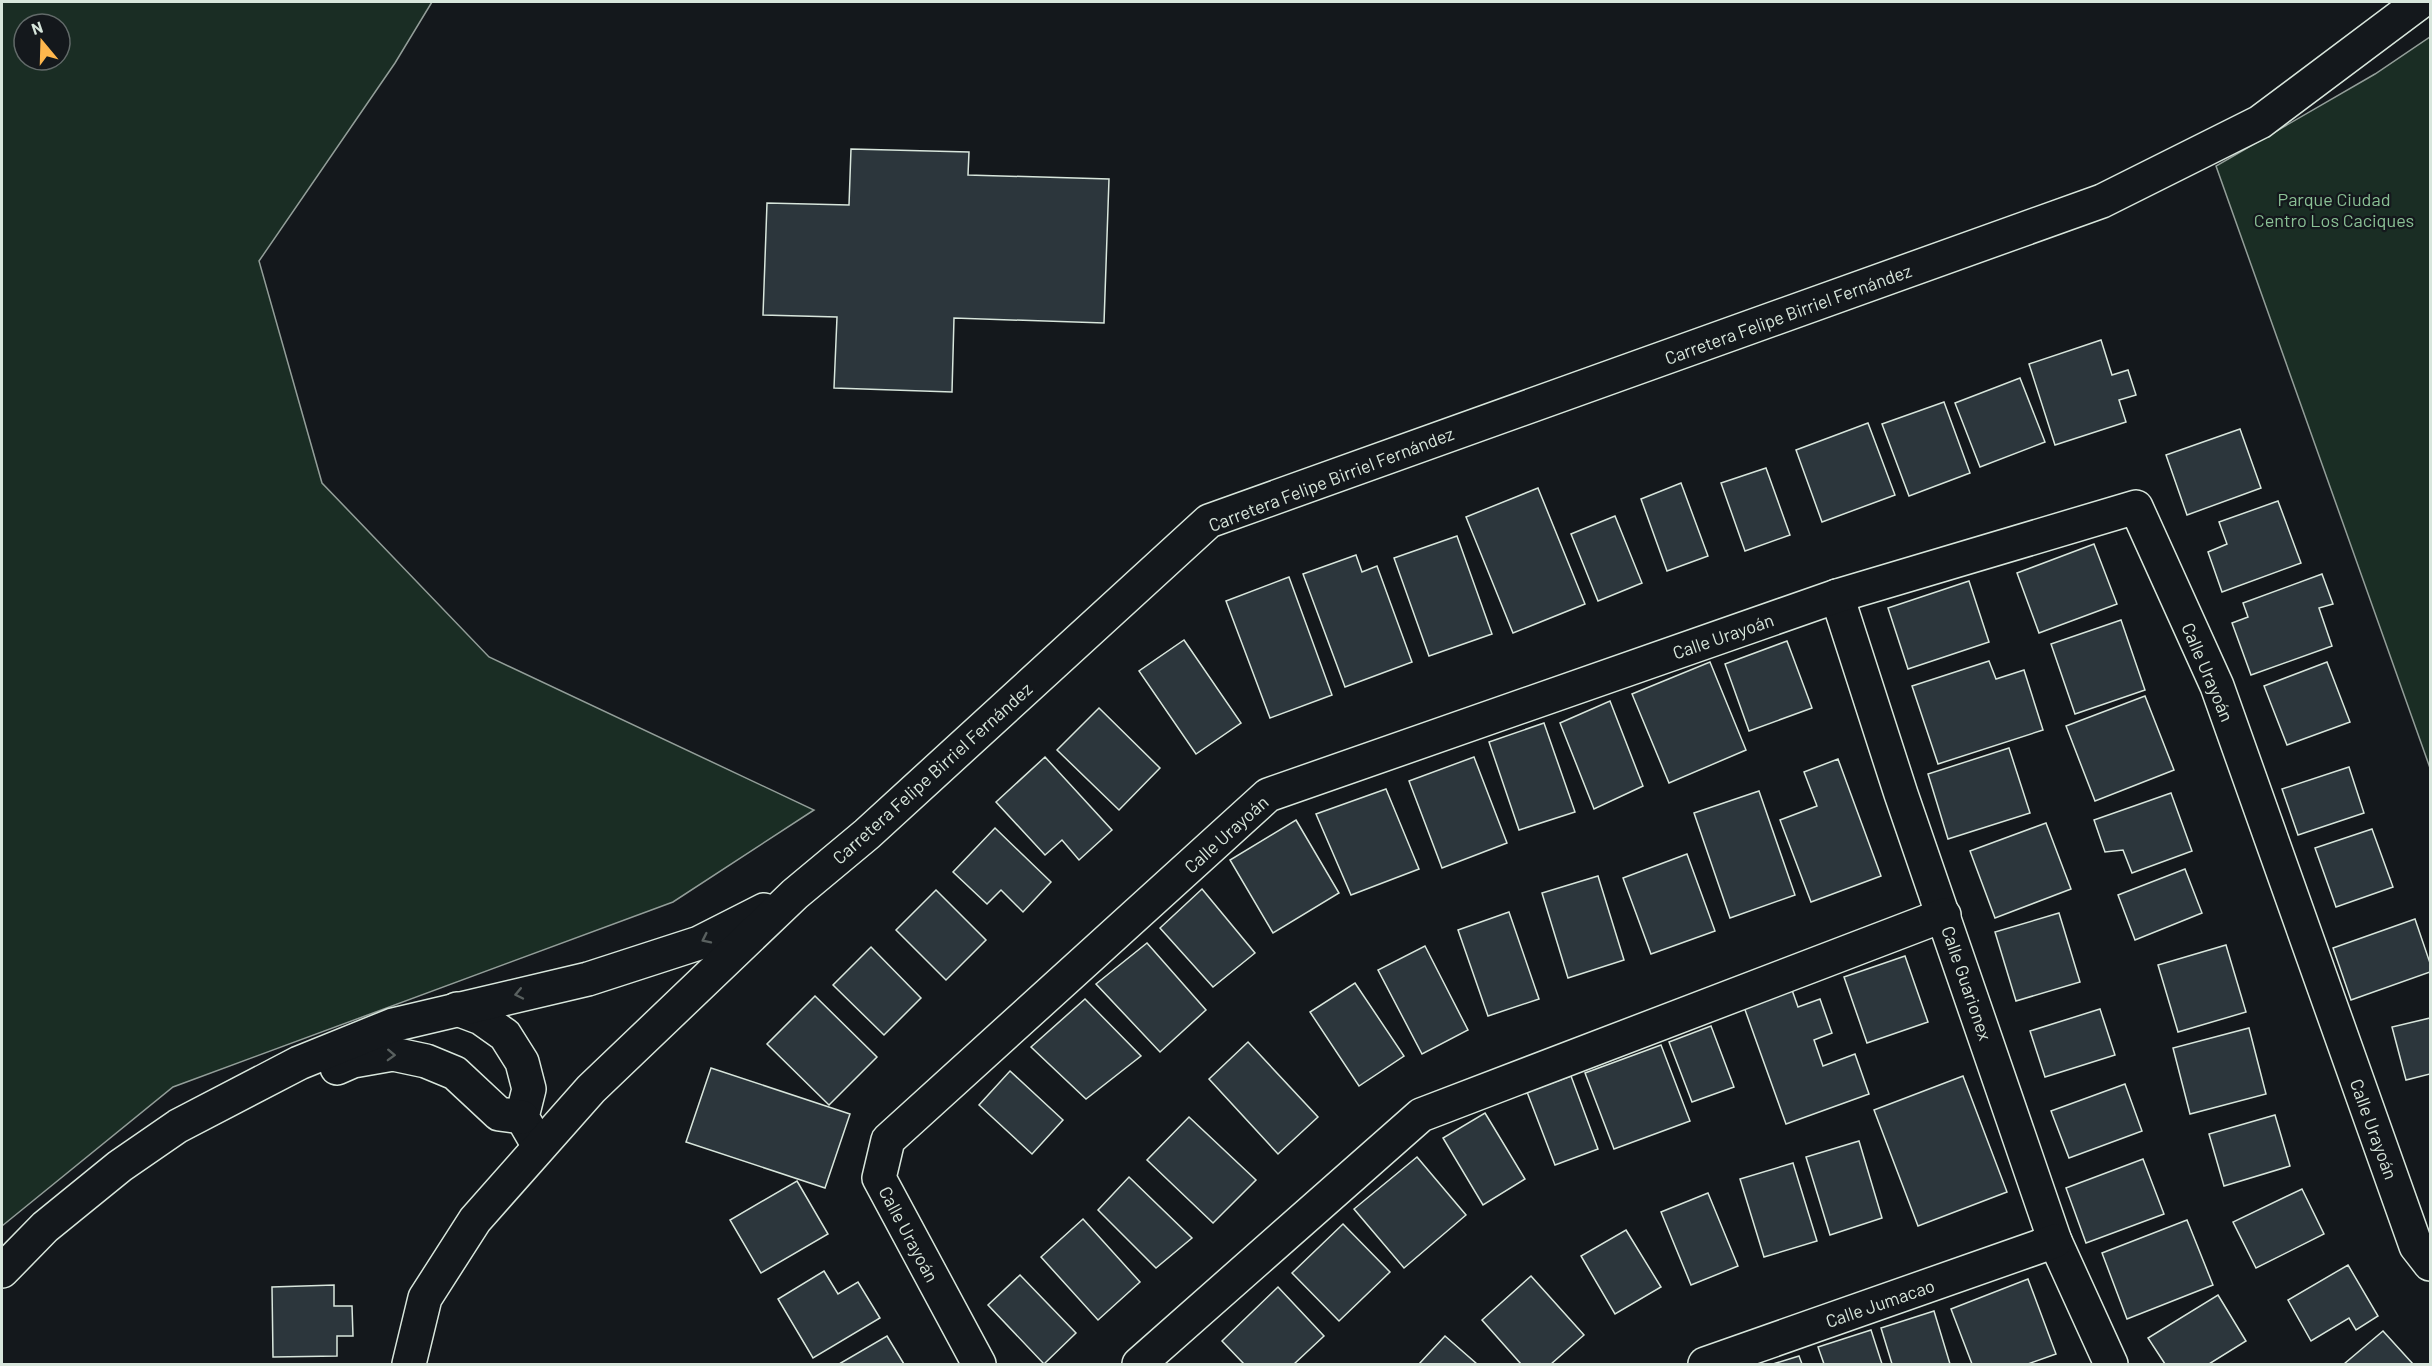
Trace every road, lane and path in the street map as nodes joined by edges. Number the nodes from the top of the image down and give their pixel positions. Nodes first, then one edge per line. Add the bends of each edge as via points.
1 (2420, 2) edge
2 (1837, 596) junction
3 (795, 894) junction
4 (1944, 915) junction
5 (457, 1009) junction
6 (522, 1117) junction
7 (178, 1126) junction
8 (539, 1147) junction
9 (2055, 1241) junction
10 (2430, 1264) edge
11 (2, 1271) edge
12 (409, 1365) edge
13 (979, 1365) edge
14 (1139, 1365) edge
15 (1705, 1365) edge
16 (2111, 1365) edge

1 - 3 street, Carretera Felipe Birriel Fernández via 2260,122 2102,201 1209,521 867,834
2 - 4 street, Calle Guarionex
2 - 10 street, Calle Urayoán via 2136,507 2217,686 2416,1246
2 - 13 street, Calle Urayoán via 1268,795 888,1140 879,1178
3 -> 5 street via 699,943 588,979
3 - 8 street, Carretera Felipe Birriel Fernández via 591,1089
4 - 9 street, Calle Guarionex
4 - 14 street via 1420,1115
5 - 6 street via 481,1018 505,1035 522,1062 529,1089
5 - 7 street via 393,1025 299,1063
7 -> 6 street via 226,1114 353,1061 393,1053 455,1073 499,1114
6 - 8 street
7 - 11 street via 120,1166 45,1227
8 - 12 street, Carretera Felipe Birriel Fernández via 475,1220 425,1298
9 - 15 street, Calle Jumacao
9 - 16 street, Calle Guarionex

